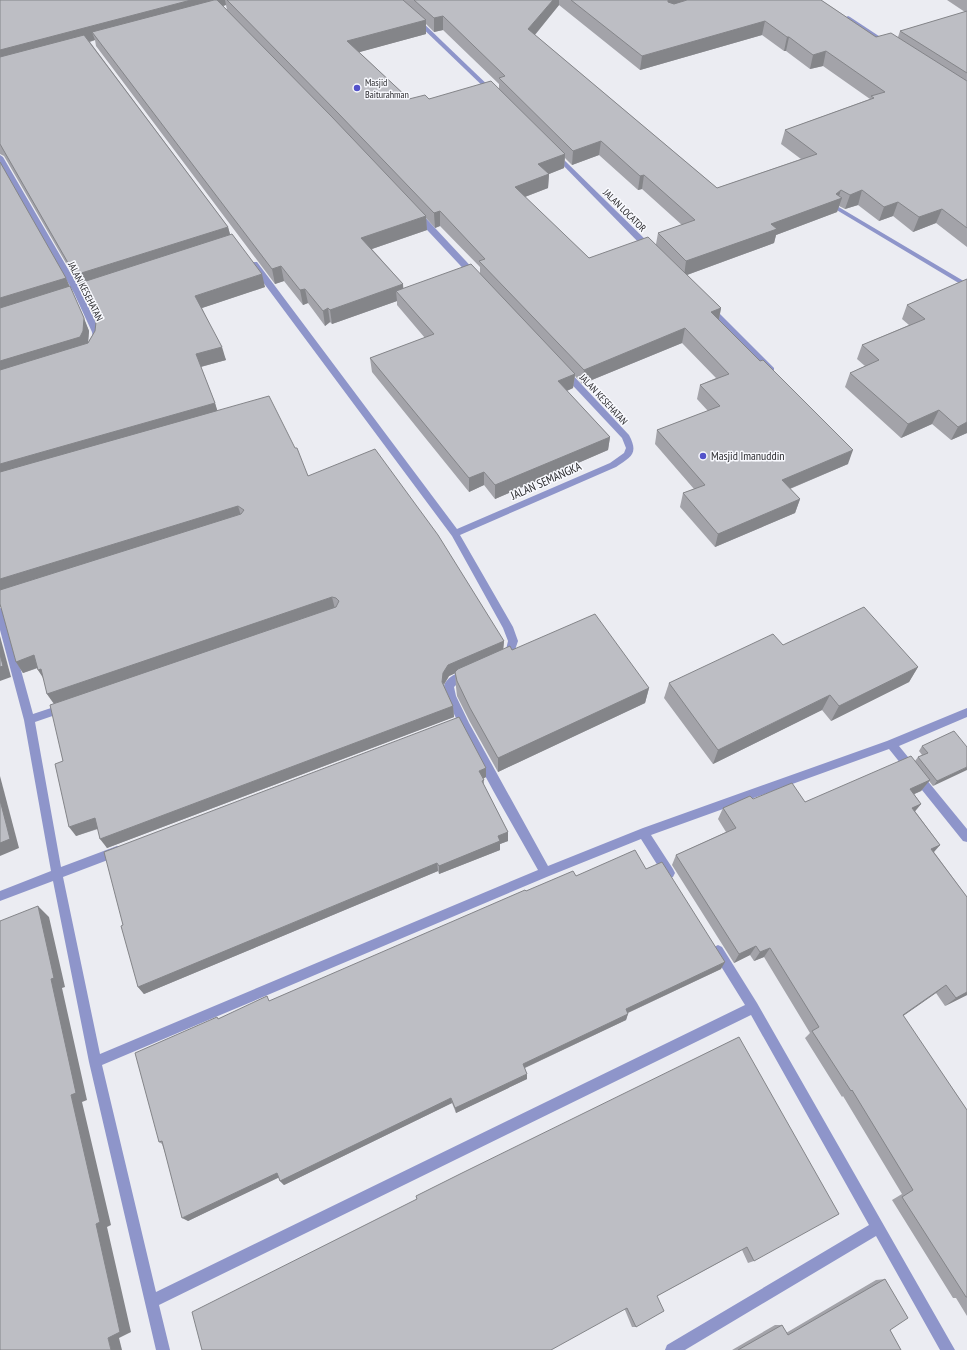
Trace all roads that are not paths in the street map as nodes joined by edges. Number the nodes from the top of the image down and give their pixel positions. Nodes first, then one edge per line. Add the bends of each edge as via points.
1 (839, 13) edge
2 (412, 16) edge
3 (893, 48) edge
4 (500, 100) edge
5 (550, 149) edge
6 (0, 157) edge
7 (836, 208) edge
8 (414, 210) edge
9 (247, 256) edge
10 (657, 256) edge
11 (479, 280) edge
12 (967, 286) edge
13 (702, 301) edge
14 (92, 350) edge
15 (561, 367) edge
16 (776, 374) edge
17 (626, 437) joint
18 (455, 534) junction
19 (0, 612) edge
20 (496, 662) edge
21 (474, 671) edge
22 (74, 704) edge
23 (967, 712) edge
24 (29, 720) junction
25 (891, 744) junction
26 (643, 832) junction
27 (967, 837) edge
28 (131, 846) edge
29 (544, 872) junction
30 (57, 874) junction
31 (677, 886) edge
32 (0, 896) edge
33 (711, 940) edge
34 (753, 1007) junction
35 (95, 1062) junction
36 (878, 1227) junction
37 (152, 1302) junction
38 (163, 1350) edge
39 (672, 1350) edge
40 (948, 1350) edge

1 - 3 street
2 - 4 street
5 - 10 street, JALAN LOCATOR
6 - 14 street, JALAN KESEHATAN via 78,293 96,332 97,338
7 - 12 street
8 - 11 street
9 - 18 street
13 - 16 street
15 - 17 street, JALAN KESEHATAN
17 - 18 street, JALAN SEMANGKA via 630,448 628,455 613,465
18 - 20 street via 514,641 509,656
19 - 24 street
21 - 29 street via 454,680 449,686 458,721
22 - 24 street
23 - 25 street
24 - 30 street
25 - 26 street
25 - 27 street
26 - 29 street
26 - 31 street
28 - 30 street
29 - 35 street
30 - 32 street
30 - 35 street
33 - 34 street
34 - 36 street
34 - 37 street
35 - 37 street
36 - 39 street
36 - 40 street
37 - 38 street

